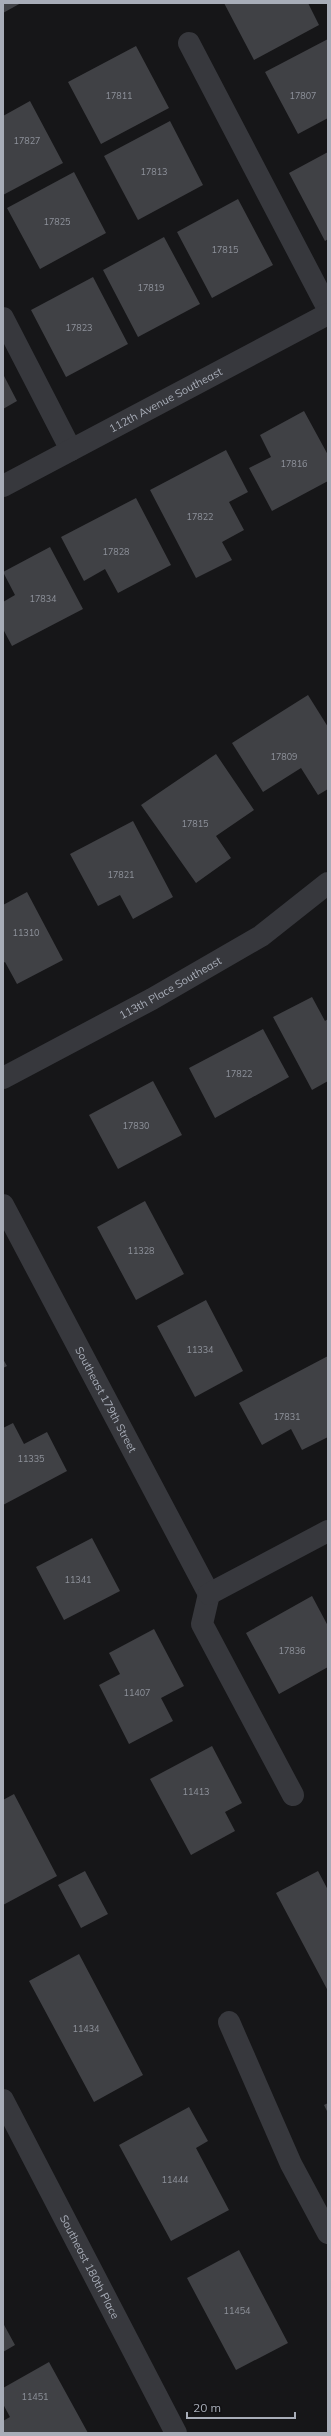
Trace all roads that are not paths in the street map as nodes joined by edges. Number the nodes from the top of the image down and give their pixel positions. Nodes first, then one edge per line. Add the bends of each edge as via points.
1 (189, 43) dead end
2 (328, 309) edge
3 (328, 314) edge
4 (3, 318) edge
5 (71, 450) junction
6 (3, 486) edge
7 (328, 883) edge
8 (3, 1078) edge
9 (3, 1205) edge
10 (328, 1530) edge
11 (210, 1594) junction
12 (293, 1795) dead end
13 (230, 2022) dead end
14 (3, 2100) edge
15 (328, 2233) edge
16 (176, 2433) edge

1 - 2 street
3 - 5 street, 112th Avenue Southeast
4 - 5 street
5 - 6 street, 112th Avenue Southeast
7 - 8 street, 113th Place Southeast via 261,936 152,999
9 - 11 street, Southeast 179th Street
10 - 11 street
11 - 12 street via 202,1624
13 - 15 street via 291,2164
14 - 16 street, Southeast 180th Place

